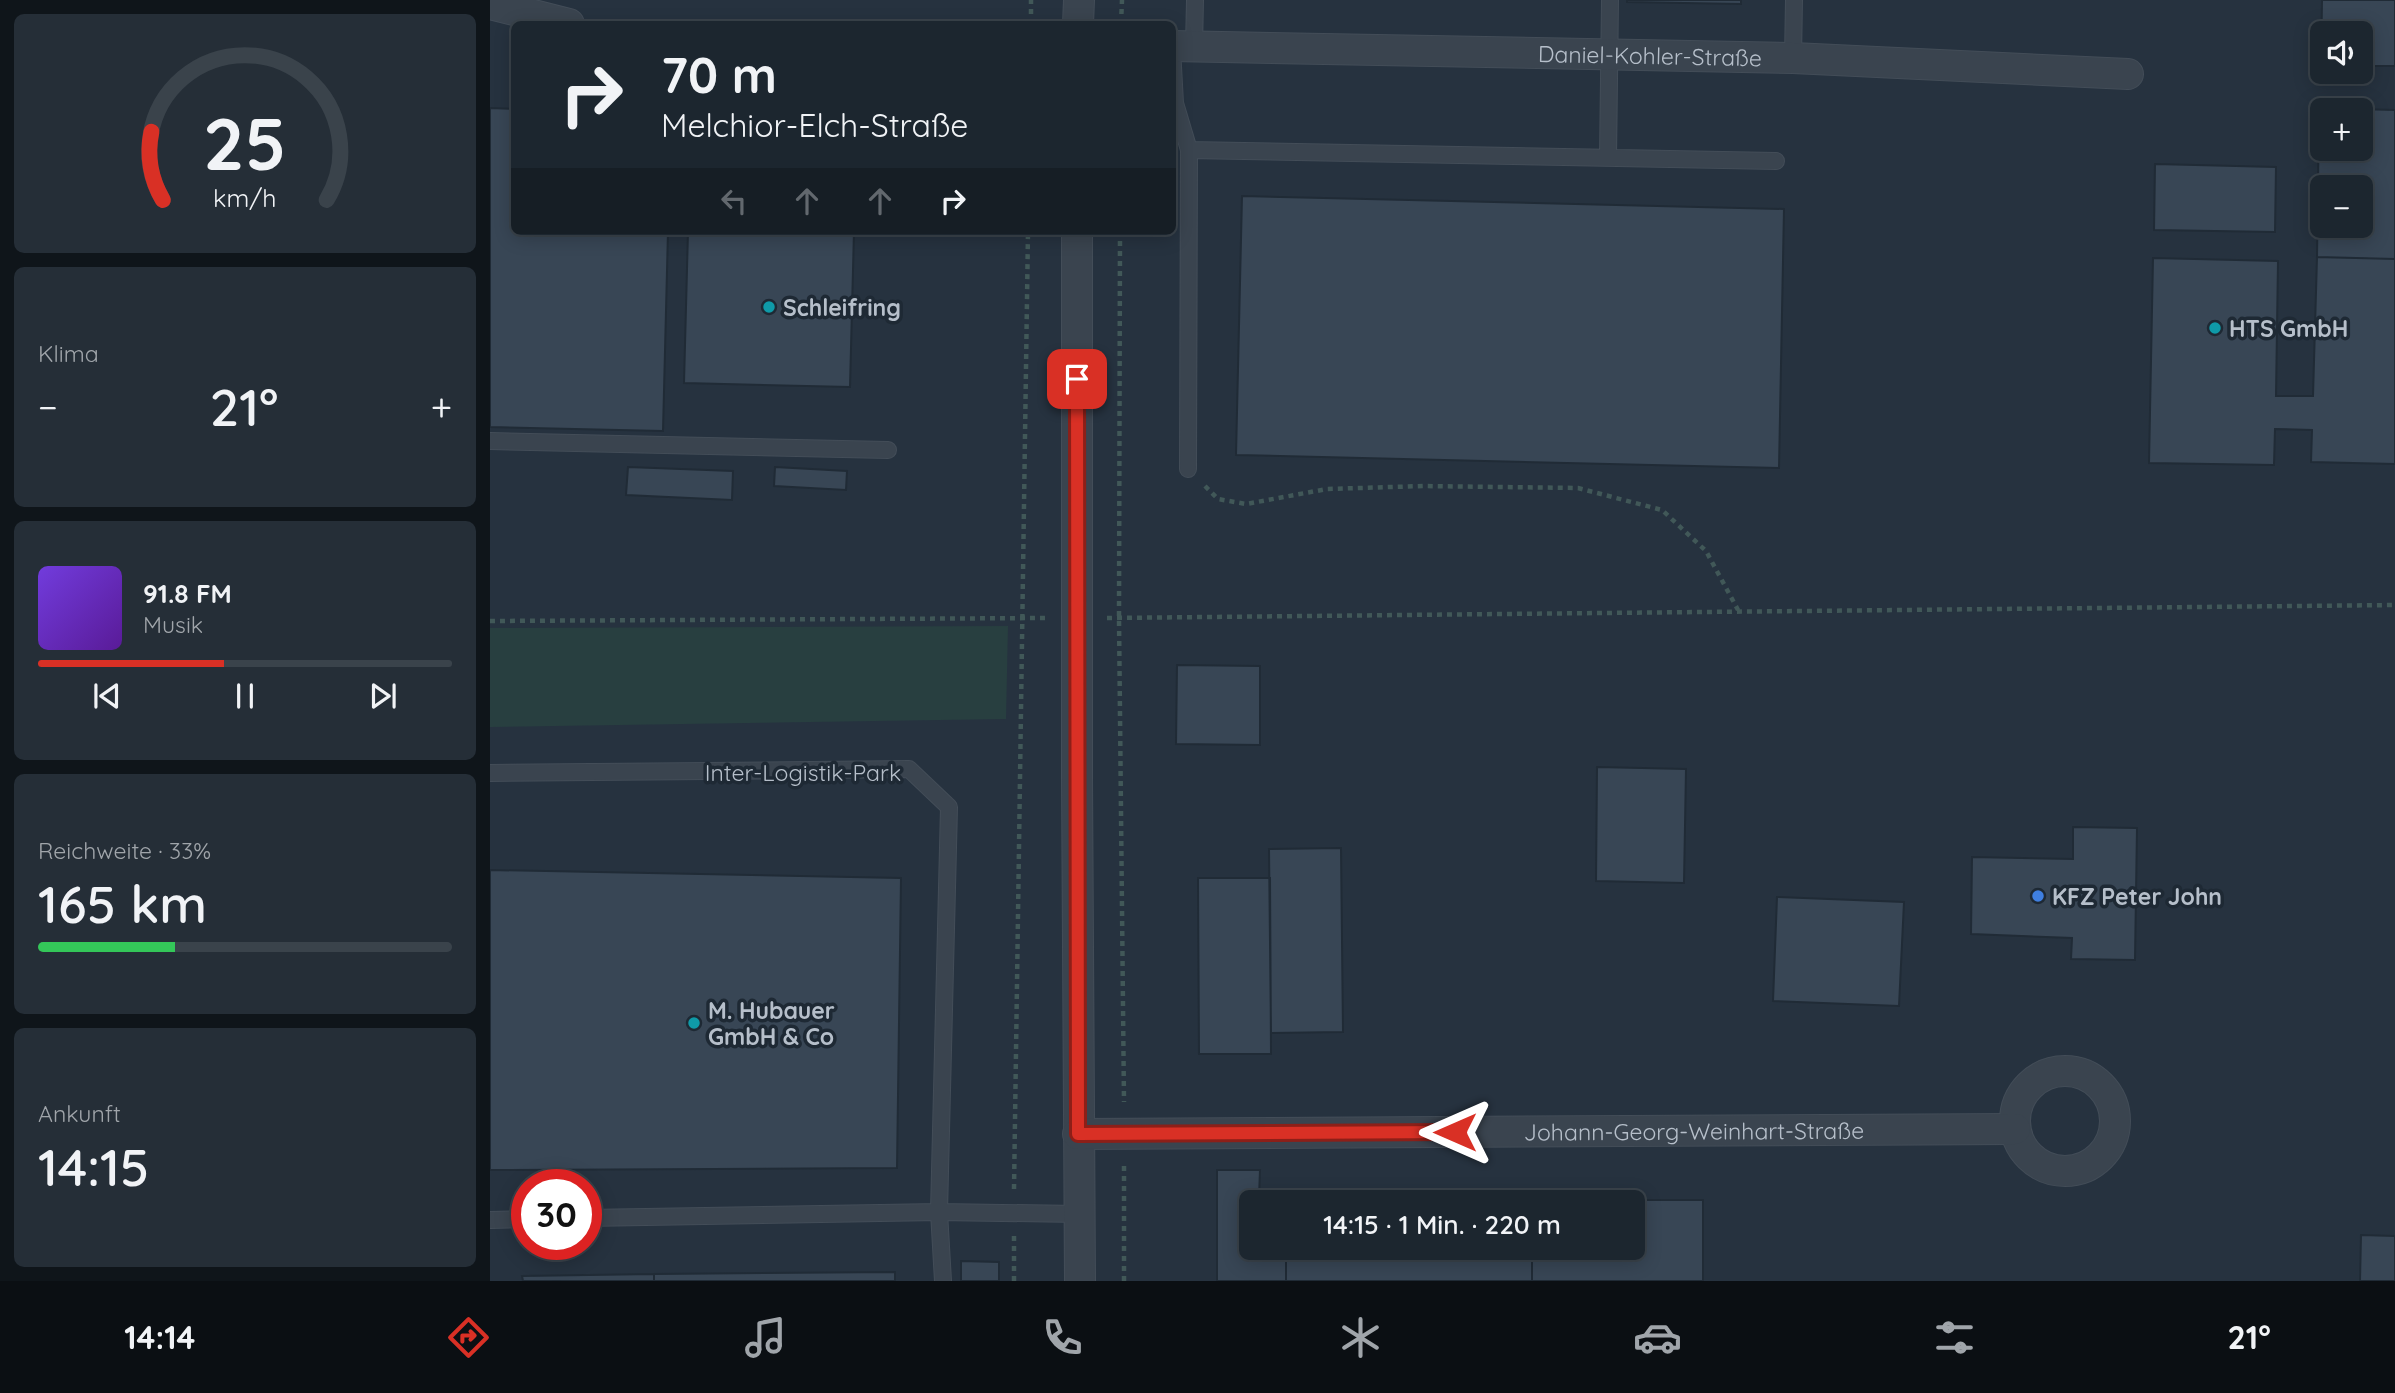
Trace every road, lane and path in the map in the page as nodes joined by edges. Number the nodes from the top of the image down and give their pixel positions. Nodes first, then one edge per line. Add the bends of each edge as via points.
1 (1031, 0) edge
2 (1079, 0) edge
3 (1122, 0) edge
4 (1195, 0) edge
5 (1610, 0) edge
6 (1794, 0) edge
7 (490, 4) edge
8 (557, 21) edge
9 (1031, 21) edge
10 (1078, 21) edge
11 (1121, 21) edge
12 (1180, 47) edge
13 (1609, 55) junction
14 (1793, 58) junction
15 (2128, 74) dead end
16 (1176, 92) edge
17 (1176, 106) edge
18 (1189, 150) junction
19 (1608, 158) junction
20 (1776, 161) dead end
21 (1028, 235) edge
22 (1077, 235) edge
23 (1120, 235) edge
24 (490, 441) edge
25 (888, 450) dead end
26 (1188, 470) joint
27 (2395, 605) edge
28 (1738, 610) junction
29 (1077, 618) junction
30 (1119, 618) junction
31 (1022, 619) junction
32 (490, 621) edge
33 (490, 773) edge
34 (2015, 1129) dead end
35 (1078, 1134) junction
36 (1124, 1134) junction
37 (939, 1212) junction
38 (1013, 1213) junction
39 (1079, 1214) junction
40 (602, 1218) edge
41 (511, 1219) edge
42 (490, 1220) edge
43 (943, 1281) edge
44 (1014, 1281) edge
45 (1080, 1281) edge
46 (1124, 1281) edge

1 - 9 path
2 - 10 street
3 - 11 path
4 - 12 lane
5 - 13 lane
6 - 14 lane
7 - 8 street
12 - 13 street, Daniel-Kohler-Straße
12 - 16 lane
13 - 14 street, Daniel-Kohler-Straße
13 - 19 lane
14 - 15 street, Daniel-Kohler-Straße
17 - 18 lane
18 - 19 lane
18 - 26 lane
19 - 20 lane
21 - 31 path
22 - 29 street
23 - 30 path
24 - 25 lane
26 - 28 path via 1218,499 1246,504 1327,489 1578,488 1662,510 1706,551
27 - 28 path
28 - 30 path
29 - 30 path
29 - 31 path
29 - 35 street
30 - 36 path
31 - 32 path
31 - 38 path
33 - 37 lane, Inter-Logistik-Park via 909,769 949,807
34 - 36 street, Johann-Georg-Weinhart-Straße
35 - 36 street, Johann-Georg-Weinhart-Straße
35 - 39 street
36 - 46 path
37 - 38 lane
37 - 40 lane
37 - 43 lane, Inter-Logistik-Park
38 - 39 lane
38 - 44 path
39 - 45 street
41 - 42 lane

